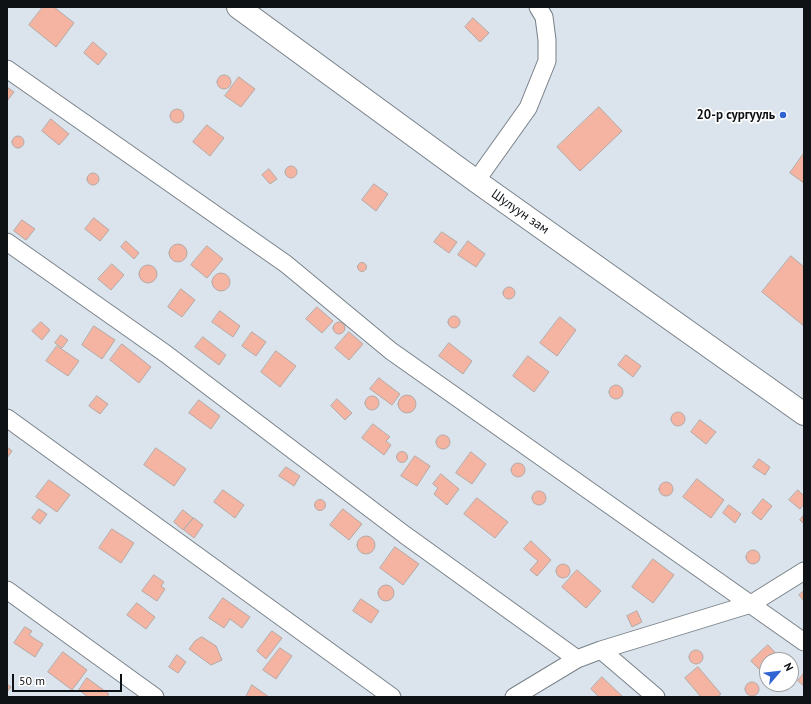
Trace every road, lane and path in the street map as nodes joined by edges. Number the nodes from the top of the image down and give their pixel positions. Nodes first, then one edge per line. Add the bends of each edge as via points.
1 (238, 7) edge
2 (538, 7) edge
3 (7, 69) edge
4 (476, 181) junction
5 (7, 242) edge
6 (804, 414) edge
7 (7, 418) edge
8 (804, 571) edge
9 (7, 590) edge
10 (751, 604) junction
11 (804, 642) edge
12 (601, 650) junction
13 (577, 659) junction
14 (155, 697) edge
15 (392, 697) edge
16 (514, 697) edge
17 (656, 697) edge

1 - 4 street, Шулуун зам
2 - 4 street via 544,18 547,61 528,108
3 - 10 street via 286,264 391,351
4 - 6 street, Шулуун зам
5 - 13 street via 166,354 405,535
7 - 15 street
8 - 10 street
9 - 14 street
10 - 11 street
10 - 12 street
12 - 13 street
12 - 17 street
13 - 16 street

